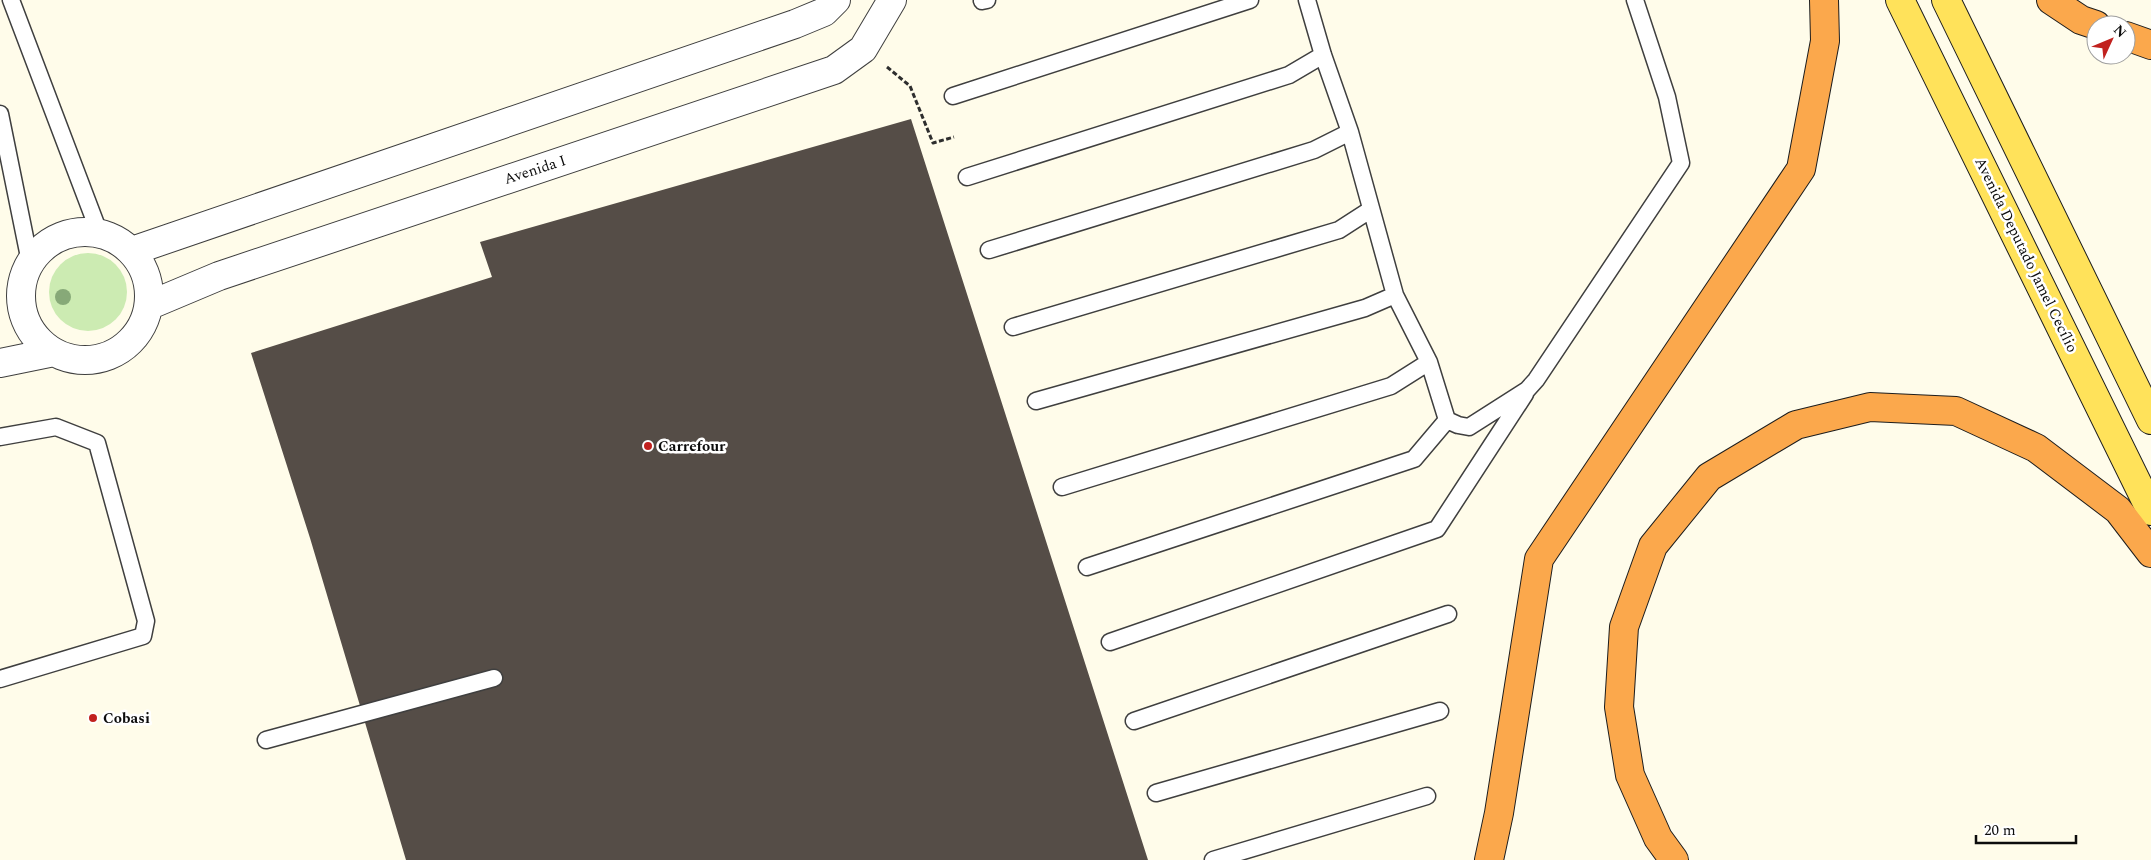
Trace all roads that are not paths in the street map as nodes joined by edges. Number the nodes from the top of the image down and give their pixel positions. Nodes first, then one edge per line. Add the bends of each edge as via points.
1 (11, 0) edge
2 (836, 0) edge
3 (892, 0) edge
4 (1250, 0) edge
5 (1307, 0) edge
6 (1635, 0) edge
7 (1824, 0) edge
8 (1900, 0) edge
9 (1946, 0) edge
10 (2051, 0) edge
11 (2086, 22) edge
12 (2136, 39) edge
13 (2151, 44) edge
14 (1323, 55) junction
15 (953, 96) dead end
16 (0, 114) edge
17 (1350, 132) junction
18 (966, 177) dead end
19 (1370, 210) junction
20 (99, 232) junction
21 (989, 250) dead end
22 (132, 251) junction
23 (17, 277) edge
24 (1395, 295) junction
25 (150, 305) junction
26 (1013, 327) dead end
27 (54, 352) junction
28 (1429, 362) junction
29 (0, 363) edge
30 (1527, 390) junction
31 (1036, 401) dead end
32 (1447, 420) junction
33 (2151, 420) edge
34 (0, 437) edge
35 (1062, 487) dead end
36 (2151, 511) edge
37 (2151, 553) edge
38 (1087, 567) dead end
39 (1448, 614) dead end
40 (1110, 642) dead end
41 (494, 678) dead end
42 (0, 679) edge
43 (1440, 710) dead end
44 (1134, 721) dead end
45 (266, 740) dead end
46 (1156, 793) dead end
47 (1427, 796) dead end
48 (1213, 860) edge
49 (1489, 860) edge
50 (1674, 860) edge

1 - 20 lane
2 - 22 street via 824,12 795,24
3 - 25 street, Avenida I via 863,49 834,70 219,276
4 - 15 lane
5 - 14 lane
6 - 30 lane via 1667,97 1681,162
7 - 49 highway via 1825,41 1800,169 1540,559 1500,813
8 - 36 main road, Avenida Deputado Jamel Cecílio
9 - 33 main road
10 - 11 highway
12 - 13 highway
14 - 17 lane
14 - 18 lane via 1289,75
16 - 23 lane
17 - 19 lane
17 - 21 lane via 1314,150
19 - 24 lane
19 - 26 lane via 1339,230
20 - 22 street via 117,239
20 - 23 street via 79,231 60,236 43,247
22 - 25 street via 146,276
23 - 27 street via 26,322 38,339
24 - 28 lane
24 - 31 lane via 1365,308
25 - 27 street via 143,325 132,341 114,353 94,360 74,359
27 - 29 street
28 - 32 lane
28 - 35 lane via 1391,386
30 - 32 lane via 1469,427
30 - 40 lane via 1437,529
32 - 38 lane via 1414,459
34 - 42 lane via 56,427 97,444 146,621 143,636
37 - 50 highway via 2118,510 2036,448 1956,411 1870,407 1796,425 1708,477 1653,546 1624,627 1618,707 1630,775 1658,838
39 - 44 lane
41 - 45 lane
43 - 46 lane
47 - 48 lane

